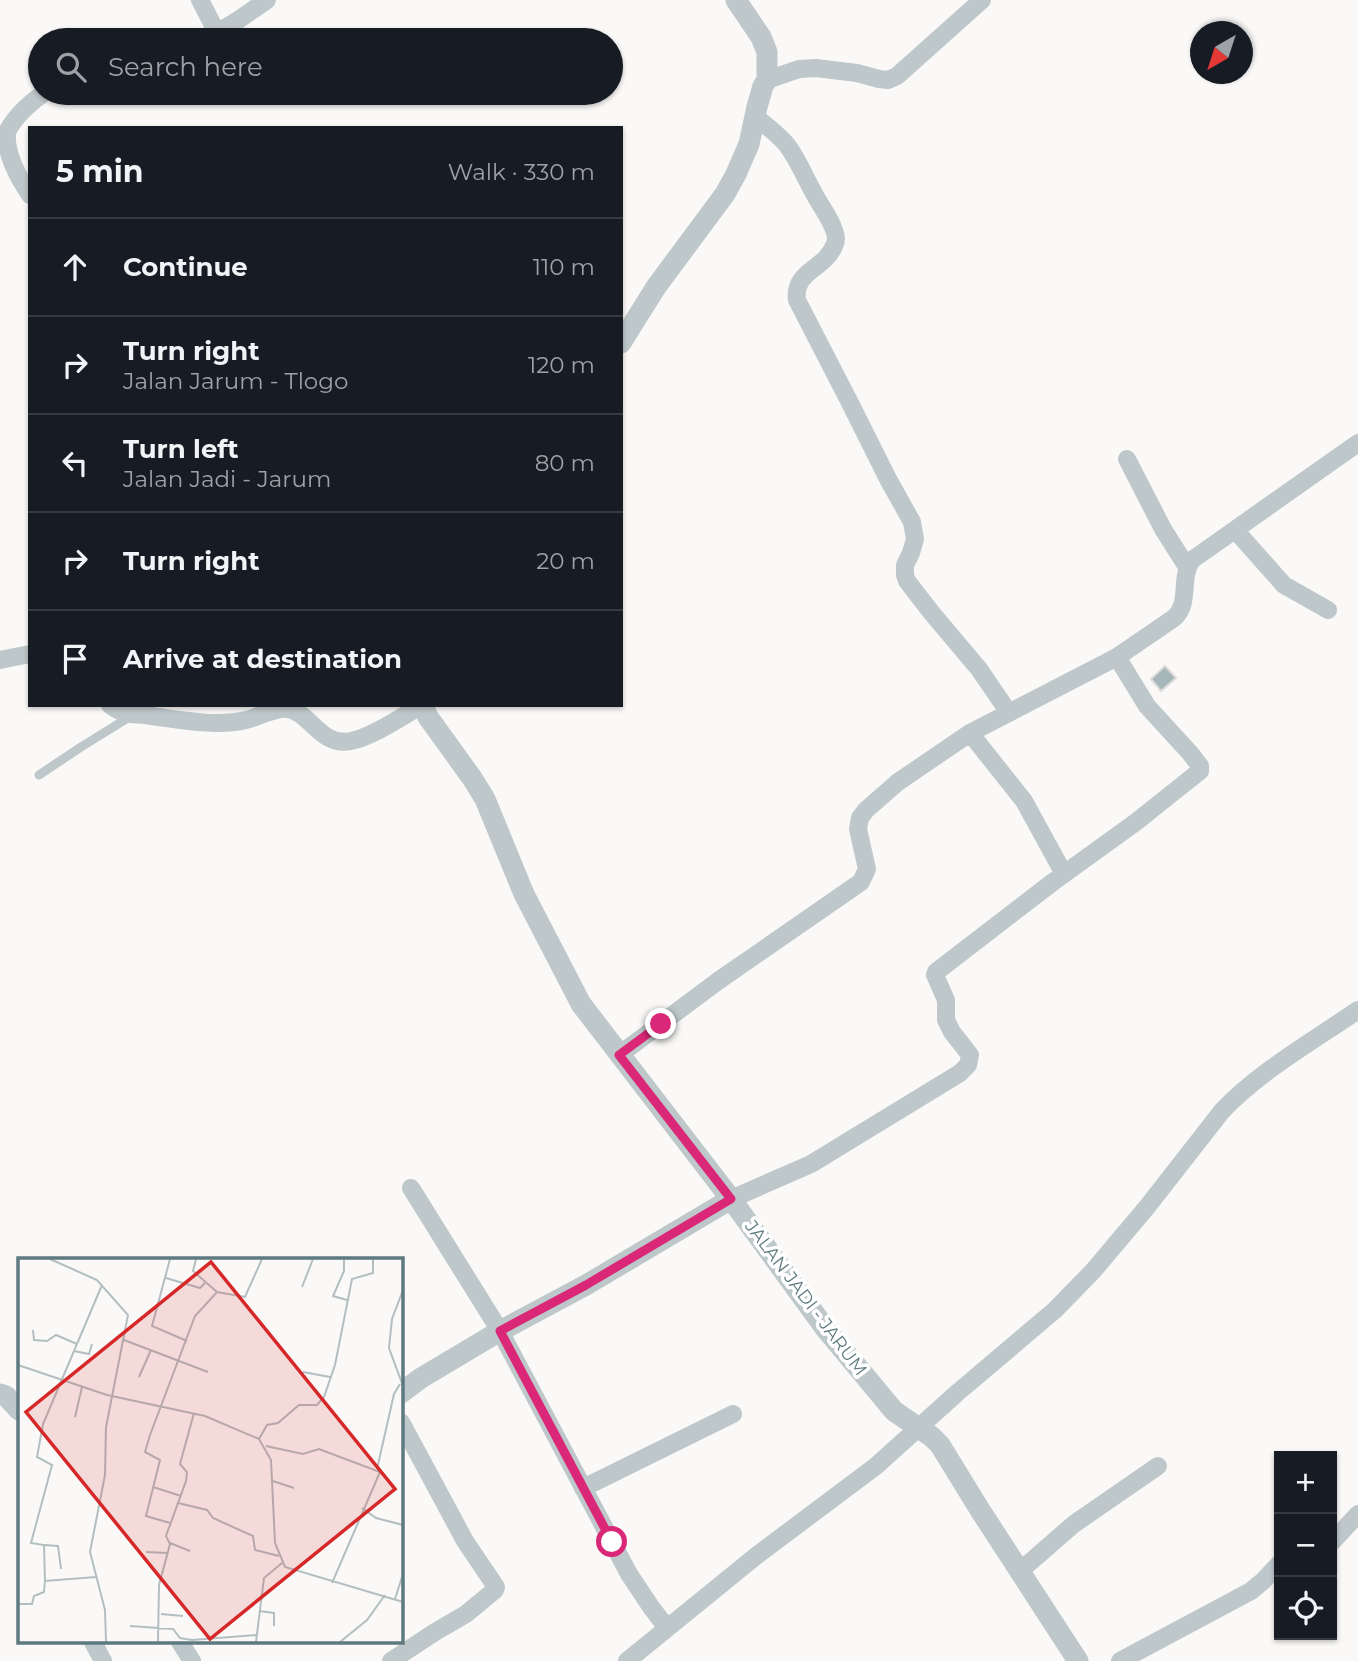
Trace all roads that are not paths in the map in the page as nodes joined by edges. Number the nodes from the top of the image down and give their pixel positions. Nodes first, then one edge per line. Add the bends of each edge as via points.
1 (200, 0) edge
2 (267, 0) edge
3 (736, 0) edge
4 (982, 0) edge
5 (214, 28) edge
6 (226, 28) edge
7 (768, 80) junction
8 (28, 105) edge
9 (754, 116) junction
10 (5, 159) edge
11 (28, 192) edge
12 (623, 340) edge
13 (1358, 443) edge
14 (1127, 459) dead end
15 (1236, 531) junction
16 (1187, 568) junction
17 (1328, 610) dead end
18 (28, 654) edge
19 (1117, 657) junction
20 (0, 660) edge
21 (114, 707) edge
22 (418, 707) edge
23 (423, 707) edge
24 (1009, 713) junction
25 (135, 714) junction
26 (970, 733) junction
27 (39, 775) dead end
28 (1064, 874) junction
29 (1358, 1010) edge
30 (619, 1055) junction
31 (411, 1188) dead end
32 (731, 1199) junction
33 (500, 1331) junction
34 (402, 1392) edge
35 (0, 1394) edge
36 (18, 1409) edge
37 (733, 1414) dead end
38 (402, 1424) edge
39 (918, 1429) junction
40 (1158, 1466) dead end
41 (583, 1488) junction
42 (1358, 1514) edge
43 (1337, 1537) edge
44 (1274, 1569) edge
45 (1020, 1571) junction
46 (667, 1628) junction
47 (94, 1644) edge
48 (181, 1644) edge
49 (103, 1661) edge
50 (192, 1661) edge
51 (391, 1661) edge
52 (627, 1661) edge
53 (1079, 1661) edge
54 (1120, 1661) edge

1 - 5 street
2 - 6 street
3 - 7 street via 767,52
4 - 7 street via 888,80 816,68
7 - 9 street
8 - 10 street via 6,132
9 - 12 street via 749,144 725,194
9 - 24 street via 787,146 835,232 832,251 800,280 797,300 912,522 915,539 905,565 907,582
10 - 11 street
13 - 15 street
14 - 16 street
15 - 16 street
15 - 17 street via 1284,585
16 - 19 street via 1180,612
18 - 20 street
19 - 24 street
19 - 28 street via 1147,706 1190,753 1200,771
21 - 25 street
22 - 25 street via 350,742 328,739 305,718 283,708 222,722
23 - 30 street, JALAN JADI - JARUM via 485,799 524,894 581,1004
24 - 26 street
25 - 27 lane
26 - 28 street via 1024,801
26 - 30 street via 898,782 860,818 867,869 861,882
28 - 32 street via 936,972 946,1000 946,1020 970,1055 968,1065 811,1164
29 - 39 street via 1234,1099 1075,1291
30 - 32 street, JALAN JADI - JARUM
31 - 33 street
32 - 33 street
32 - 39 street, JALAN JADI - JARUM via 825,1328 894,1411
33 - 34 street
33 - 41 street
35 - 36 street
37 - 41 street
38 - 51 street via 465,1541 496,1587 466,1614
39 - 45 street, JALAN JADI - JARUM via 940,1445
39 - 46 street
40 - 45 street via 1074,1524
41 - 46 street via 629,1574
42 - 43 street
44 - 54 street via 1251,1591
45 - 53 street, JALAN JADI - JARUM
46 - 52 street
47 - 49 street
48 - 50 street

